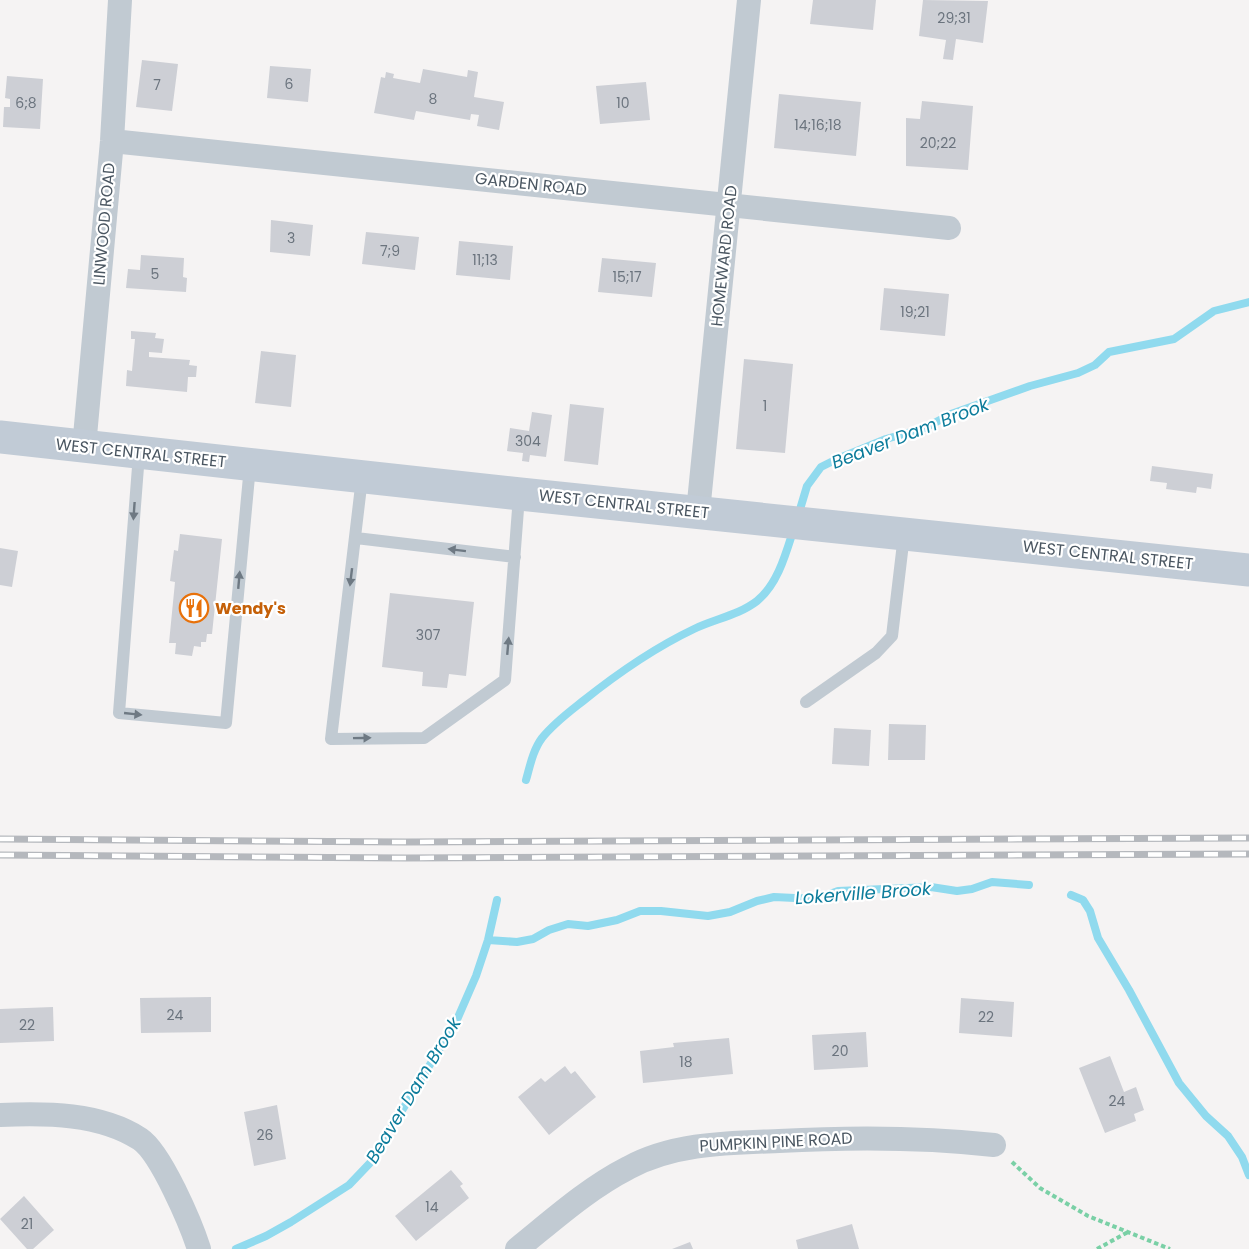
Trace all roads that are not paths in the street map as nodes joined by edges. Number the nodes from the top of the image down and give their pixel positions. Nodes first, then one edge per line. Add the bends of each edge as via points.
1 (120, 0) edge
2 (749, 0) edge
3 (112, 141) junction
4 (729, 205) junction
5 (950, 228) dead end
6 (0, 437) edge
7 (84, 447) junction
8 (139, 453) junction
9 (250, 465) junction
10 (362, 477) junction
11 (520, 494) junction
12 (698, 512) junction
13 (904, 534) junction
14 (356, 538) junction
15 (515, 556) junction
16 (1249, 570) edge
17 (806, 702) dead end
18 (0, 1115) edge
19 (994, 1145) road end
20 (195, 1238) edge
21 (517, 1249) edge

1 - 3 street, LINWOOD ROAD
2 - 4 street, HOMEWARD ROAD
3 - 4 street, GARDEN ROAD
3 - 7 street, LINWOOD ROAD
4 - 5 street, GARDEN ROAD
4 - 12 street, HOMEWARD ROAD
6 - 7 main road, WEST CENTRAL STREET
7 - 8 main road, WEST CENTRAL STREET
8 - 9 main road, WEST CENTRAL STREET
8 -> 9 lane via 119,712 226,723
9 - 10 main road, WEST CENTRAL STREET
10 - 11 main road, WEST CENTRAL STREET
10 - 14 lane
11 - 12 main road, WEST CENTRAL STREET
11 - 15 lane
12 - 13 main road, WEST CENTRAL STREET
13 - 16 main road, WEST CENTRAL STREET
13 - 17 lane via 891,636 876,653
15 -> 14 lane
14 -> 15 lane via 331,739 424,738 505,680
18 - 20 street via 88,1119 142,1140 168,1180
19 - 21 street, PUMPKIN PINE ROAD via 850,1137 691,1147 657,1155 628,1168

